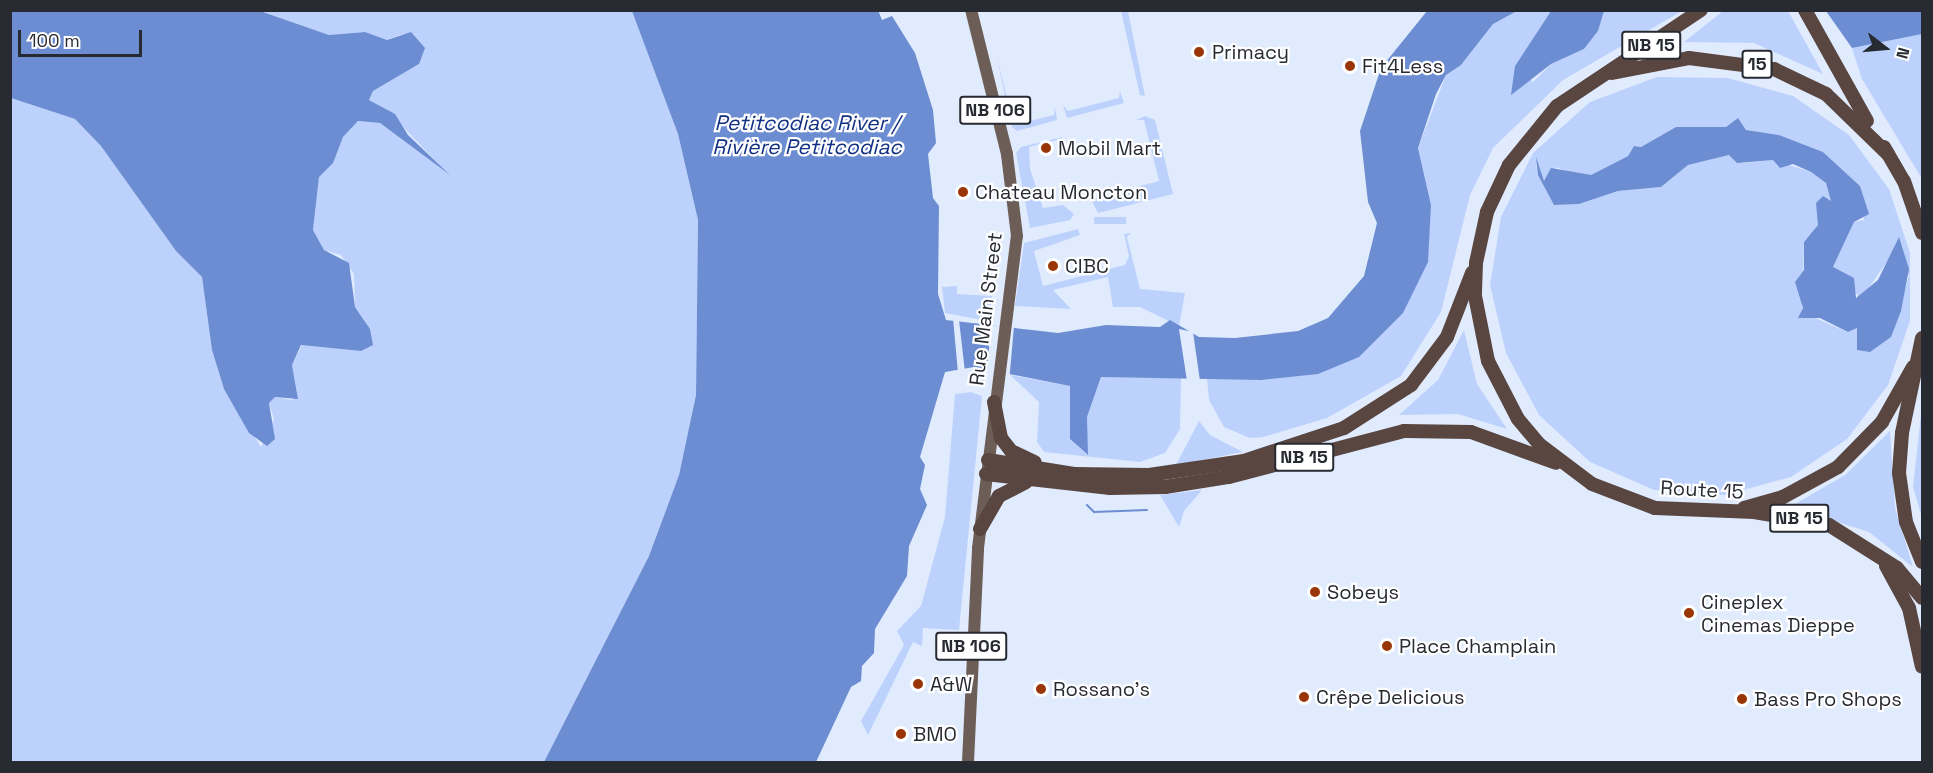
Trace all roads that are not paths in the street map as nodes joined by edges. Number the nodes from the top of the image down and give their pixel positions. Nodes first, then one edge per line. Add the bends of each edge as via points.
1 (970, 10) edge
2 (1701, 10) edge
3 (1805, 10) edge
4 (1598, 76) junction
5 (1888, 154) junction
6 (1923, 233) edge
7 (1476, 263) junction
8 (1923, 338) edge
9 (1913, 367) junction
10 (994, 402) junction
11 (1564, 466) junction
12 (987, 467) junction
13 (1074, 474) junction
14 (1038, 480) junction
15 (1721, 512) junction
16 (980, 529) junction
17 (1870, 549) junction
18 (1923, 562) edge
19 (1923, 598) edge
20 (1923, 667) edge
21 (968, 762) edge

1 - 10 main road, Rue Main Street / NB 106 via 1016,210
2 - 4 highway, NB 15
3 - 5 highway via 1825,55
4 - 5 highway, 15 via 1689,57 1756,64 1826,94
4 - 7 highway, Route 15 / NB 15 via 1557,105 1509,165 1487,212
5 - 6 highway
7 - 11 highway, Route 15 / NB 15 via 1479,329 1496,381 1518,419
7 - 13 highway, NB 15 via 1447,337 1411,385 1372,415 1244,461 1149,475
8 - 9 highway
9 - 15 highway via 1882,422 1838,467 1783,497
9 - 18 highway via 1899,473 1906,522
10 - 12 main road, Rue Main Street / NB 106
10 - 13 highway via 1001,438 1011,451
11 - 14 highway, NB 15 via 1471,432 1404,431 1229,477 1165,487 1110,488
11 - 15 highway, Route 15 / NB 15 via 1622,498 1655,508
12 - 13 highway, NB 15
12 - 14 highway, NB 15
12 - 16 main road, NB 106
14 - 16 highway via 1015,483 999,496
15 - 17 highway, Route 15 / NB 15 via 1829,525
16 - 21 main road, NB 106
17 - 19 highway, NB 15 via 1897,568
17 - 20 highway via 1892,573 1909,608

